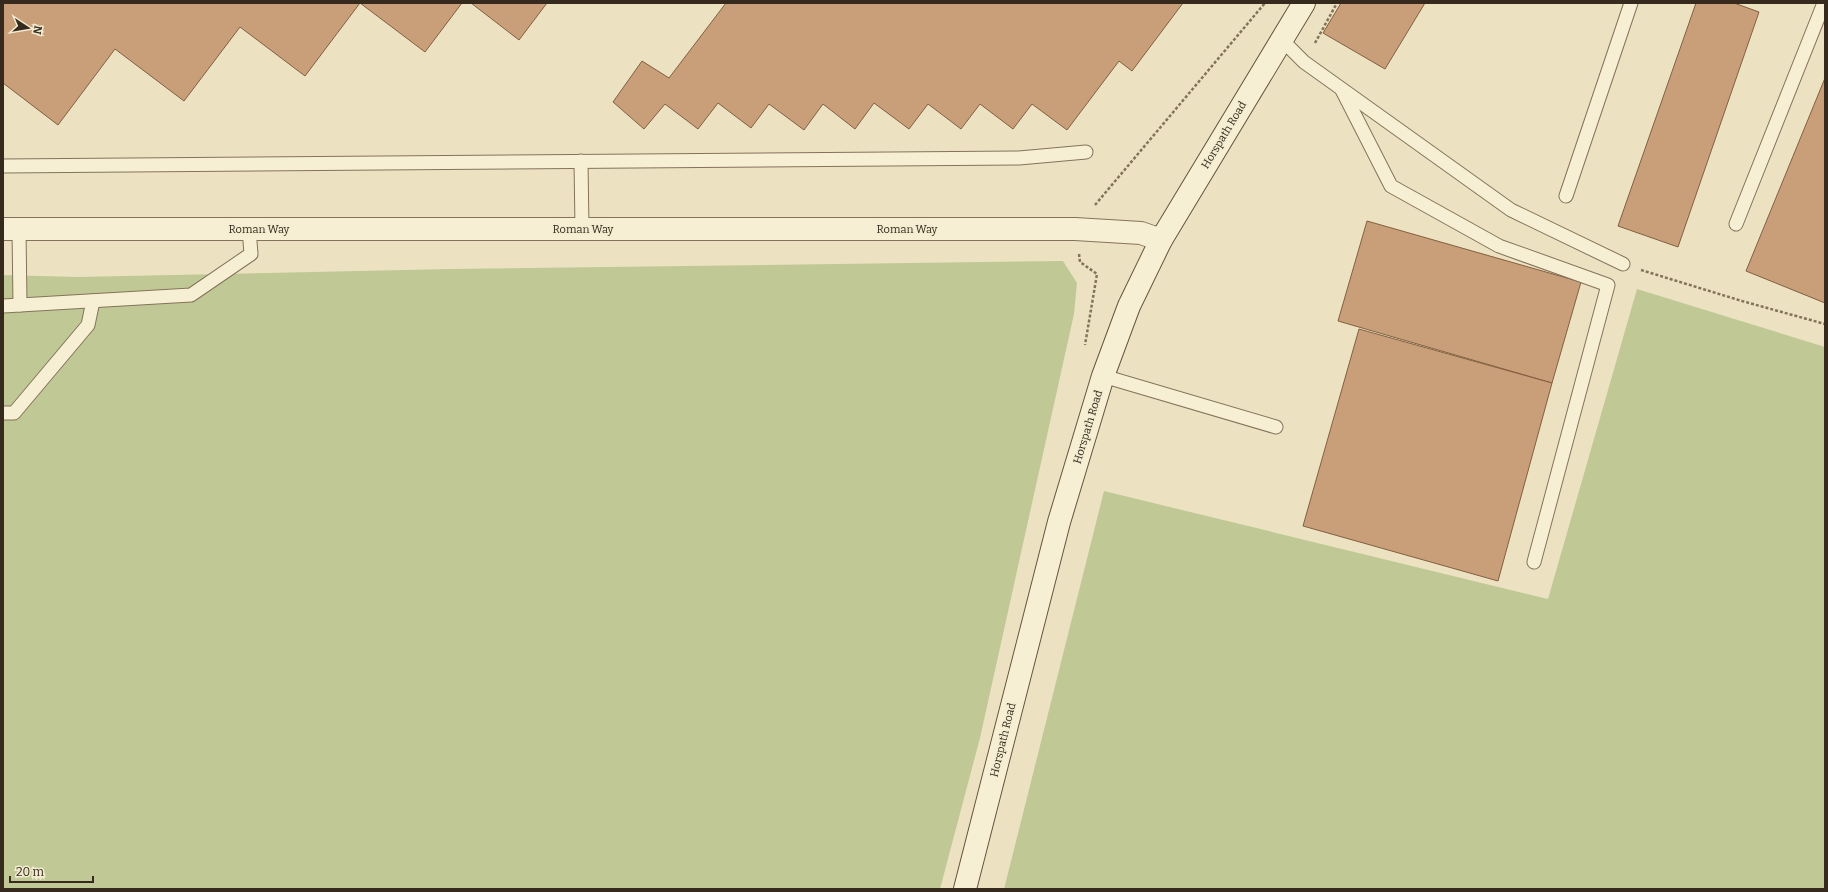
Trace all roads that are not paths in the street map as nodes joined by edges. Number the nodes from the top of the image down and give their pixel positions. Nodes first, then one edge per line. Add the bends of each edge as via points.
1 (1304, 3) edge
2 (1632, 3) edge
3 (1824, 3) edge
4 (1281, 39) junction
5 (1342, 90) junction
6 (1086, 152) dead end
7 (581, 161) junction
8 (3, 166) edge
9 (1566, 196) dead end
10 (1736, 224) dead end
11 (11, 229) edge
12 (249, 229) junction
13 (582, 229) junction
14 (1161, 240) junction
15 (1623, 264) dead end
16 (93, 301) junction
17 (3, 306) edge
18 (20, 306) junction
19 (1103, 376) junction
20 (3, 413) edge
21 (1276, 427) dead end
22 (1534, 562) dead end
23 (965, 889) edge

1 - 4 street, Horspath Road
2 - 9 lane
3 - 10 lane
4 - 5 lane via 1304,62
4 - 14 street, Horspath Road
5 - 15 lane via 1511,210
5 - 22 lane via 1391,186 1499,246 1608,285
6 - 7 lane via 1019,158
7 - 8 lane
7 - 13 lane
11 - 12 street, Roman Way
11 - 18 lane
12 - 13 street, Roman Way
12 - 16 lane via 251,254 191,295
13 - 14 street, Roman Way via 1104,230 1142,233
14 - 19 street, Horspath Road via 1129,306
16 - 18 lane
16 - 20 lane via 88,325 14,413
17 - 18 lane
19 - 21 lane
19 - 23 street, Horspath Road via 1059,522

